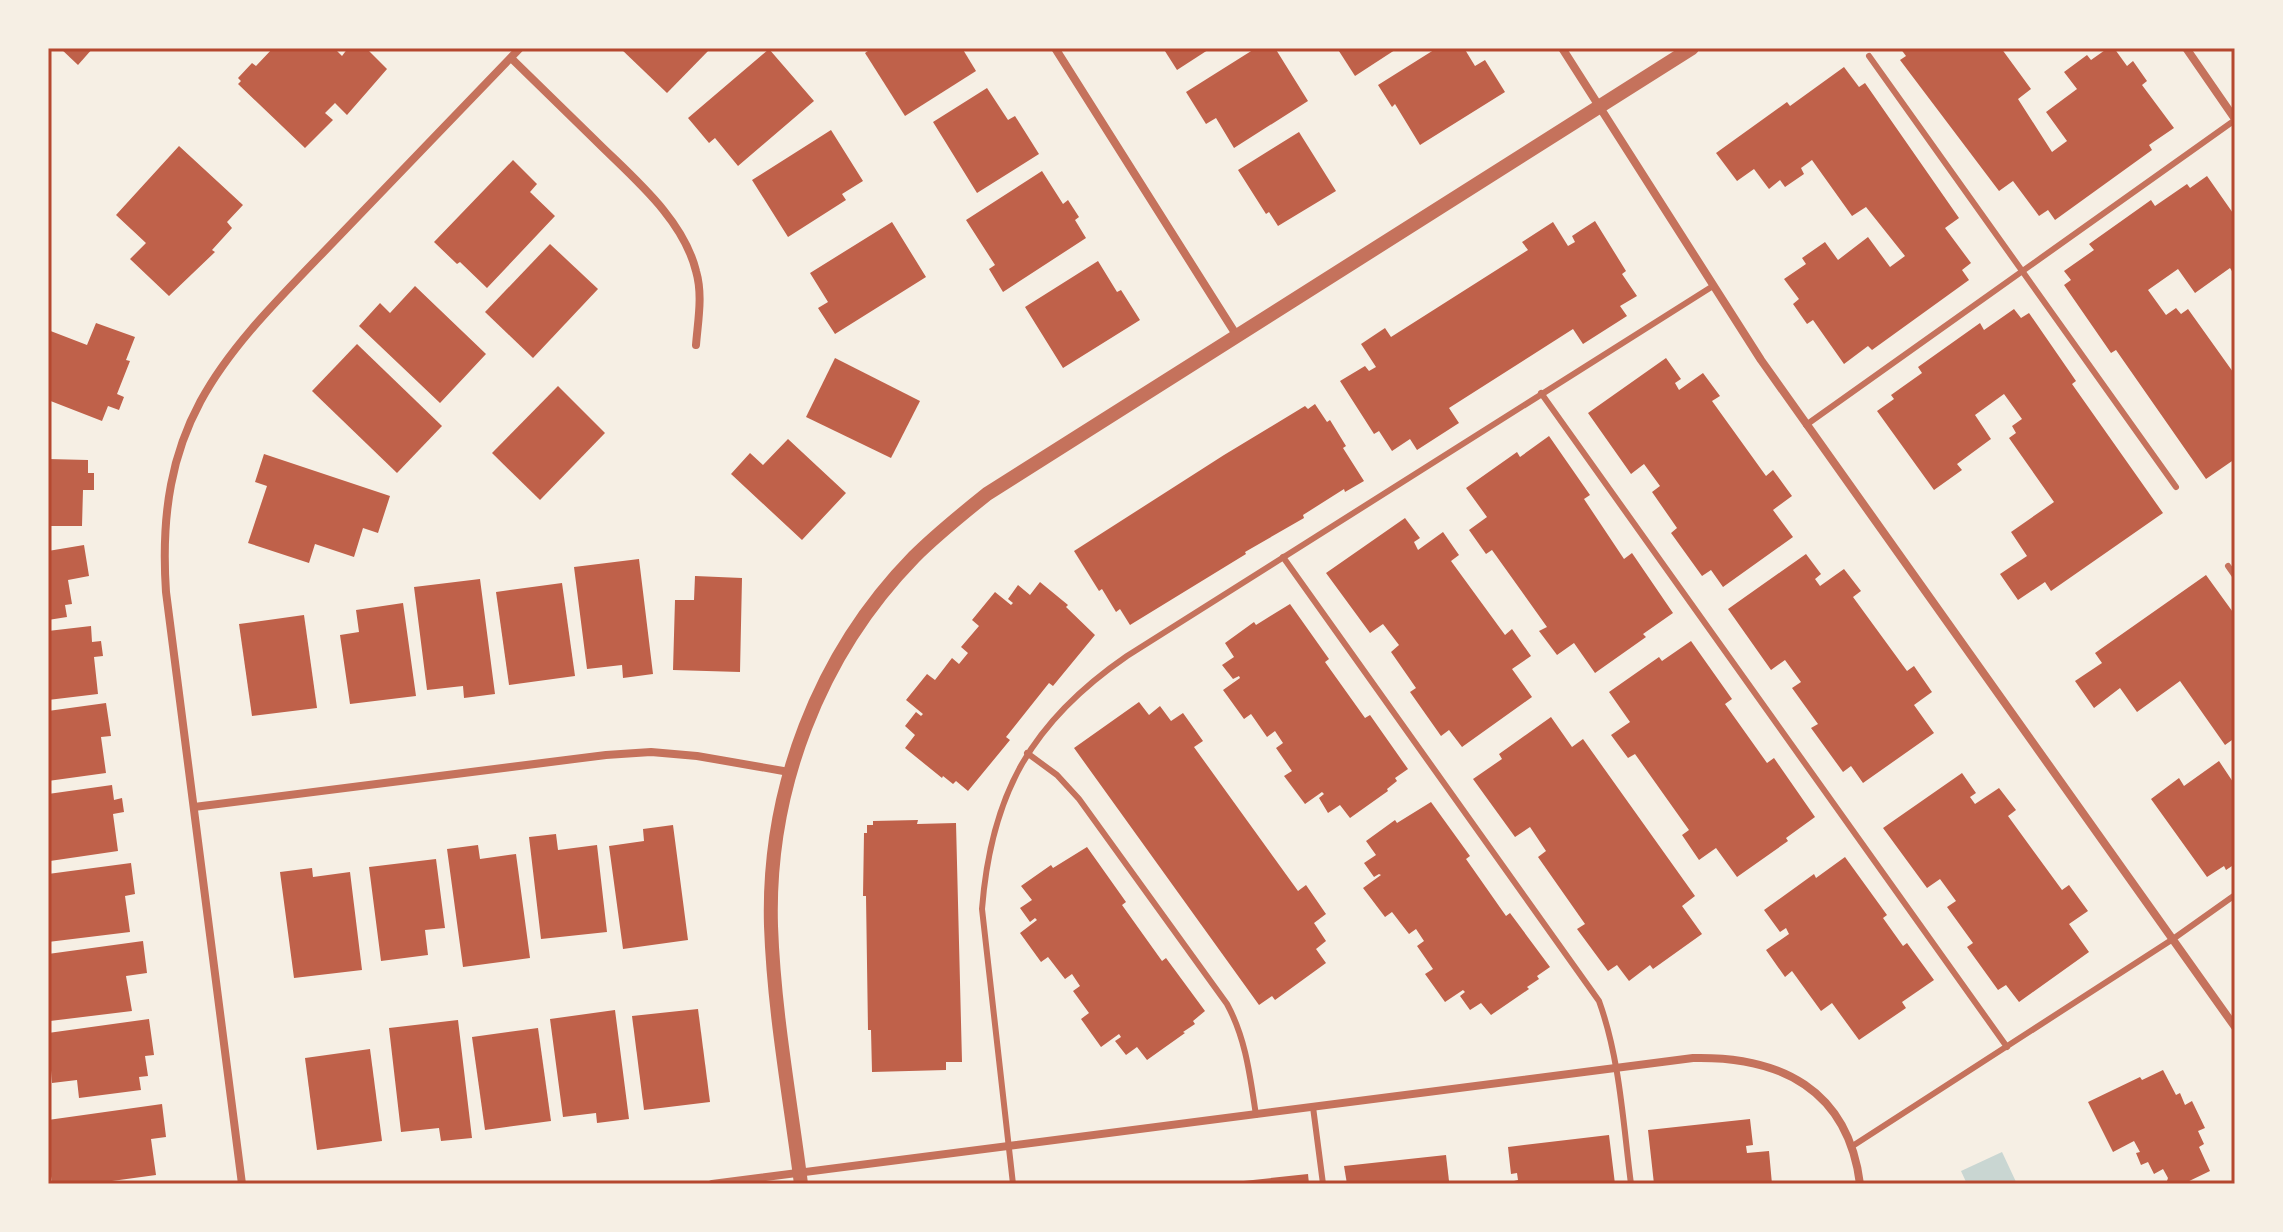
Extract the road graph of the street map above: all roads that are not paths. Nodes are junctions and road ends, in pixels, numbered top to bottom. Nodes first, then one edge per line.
1 (520, 48) edge
2 (1055, 48) edge
3 (1562, 48) edge
4 (1692, 48) edge
5 (2186, 48) edge
6 (1869, 56) dead end
7 (511, 58) junction
8 (1599, 107) junction
9 (2235, 119) edge
10 (2022, 271) junction
11 (1713, 286) junction
12 (1237, 336) junction
13 (696, 345) dead end
14 (1541, 393) junction
15 (1806, 425) junction
16 (2176, 487) dead end
17 (1283, 557) junction
18 (2228, 566) dead end
19 (2235, 576) edge
20 (1027, 753) junction
21 (789, 772) junction
22 (194, 807) junction
23 (2235, 895) edge
24 (2173, 939) junction
25 (2235, 1027) edge
26 (2007, 1047) junction
27 (1616, 1068) junction
28 (1313, 1107) junction
29 (1256, 1115) junction
30 (1008, 1146) junction
31 (1851, 1147) junction
32 (800, 1178) edge
33 (242, 1184) edge
34 (712, 1184) edge
35 (1013, 1184) edge
36 (1323, 1184) edge
37 (1631, 1184) edge
38 (1860, 1184) edge

1 - 7 street
2 - 12 street
3 - 8 street
4 - 8 street
5 - 9 street
6 - 10 lane
7 - 13 street
7 - 22 street
8 - 11 street
8 - 12 street
9 - 10 lane
10 - 15 lane
10 - 16 lane
11 - 14 lane
11 - 15 street
12 - 21 street
14 - 17 lane
14 - 26 lane
15 - 24 street
17 - 20 lane
17 - 27 lane
18 - 19 lane
20 - 29 lane
20 - 30 lane
21 - 22 street
21 - 32 street
22 - 33 street
23 - 24 lane
24 - 25 street
24 - 26 lane
26 - 31 lane
27 - 28 street
27 - 31 street
27 - 37 lane
28 - 29 street
28 - 36 lane
29 - 30 street
30 - 32 street
30 - 35 lane
31 - 38 street
32 - 34 street

